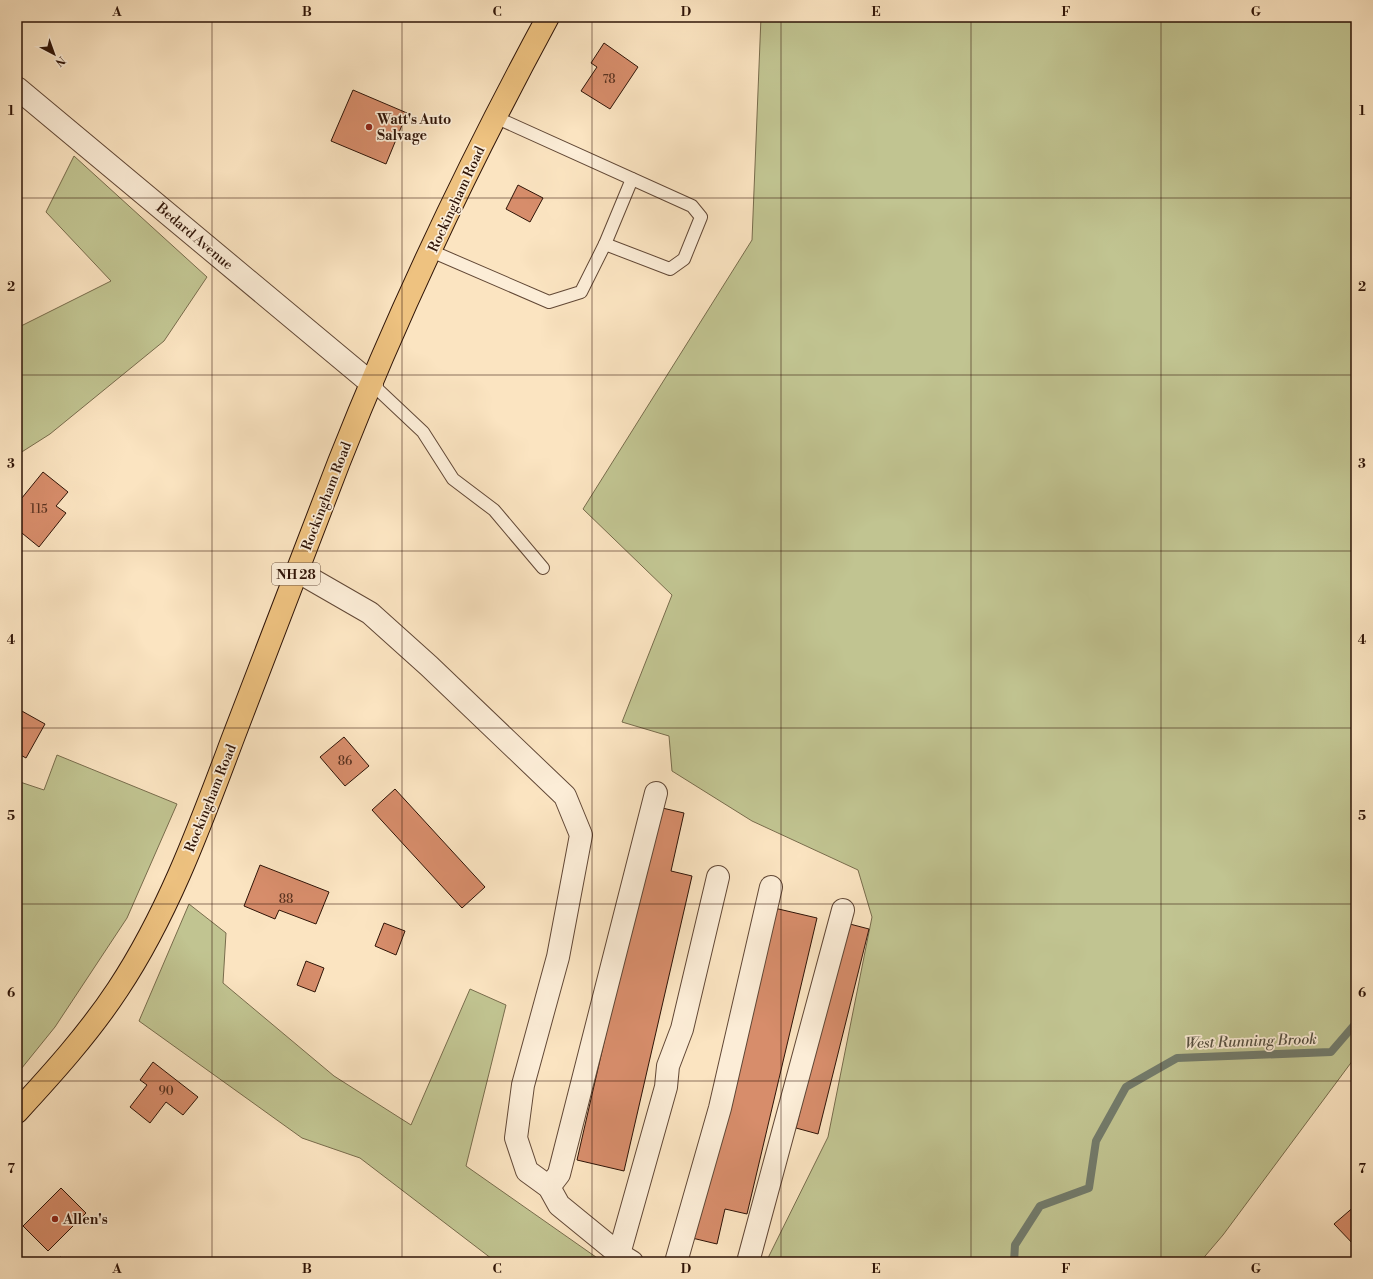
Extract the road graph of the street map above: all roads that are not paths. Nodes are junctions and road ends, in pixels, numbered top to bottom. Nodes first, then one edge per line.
1 (548, 17) edge
2 (17, 88) edge
3 (495, 117) junction
4 (632, 179) junction
5 (605, 244) junction
6 (431, 251) junction
7 (372, 384) junction
8 (543, 568) dead end
9 (297, 571) junction
10 (656, 793) dead end
11 (718, 877) dead end
12 (771, 887) dead end
13 (843, 910) dead end
14 (17, 1112) edge
15 (549, 1187) junction
16 (625, 1258) edge
17 (676, 1262) edge
18 (748, 1262) edge

1 - 3 main road, Rockingham Road / NH 28
2 - 7 street, Bedard Avenue
3 - 4 lane
3 - 6 main road, Rockingham Road / NH 28
4 - 5 lane
4 - 5 lane
5 - 6 lane
6 - 7 main road, Rockingham Road / NH 28
7 - 8 lane
7 - 9 main road, Rockingham Road / NH 28
9 - 14 main road, Rockingham Road / NH 28
9 - 15 street
10 - 15 street
11 - 16 street
12 - 17 street
13 - 18 street
15 - 16 street

